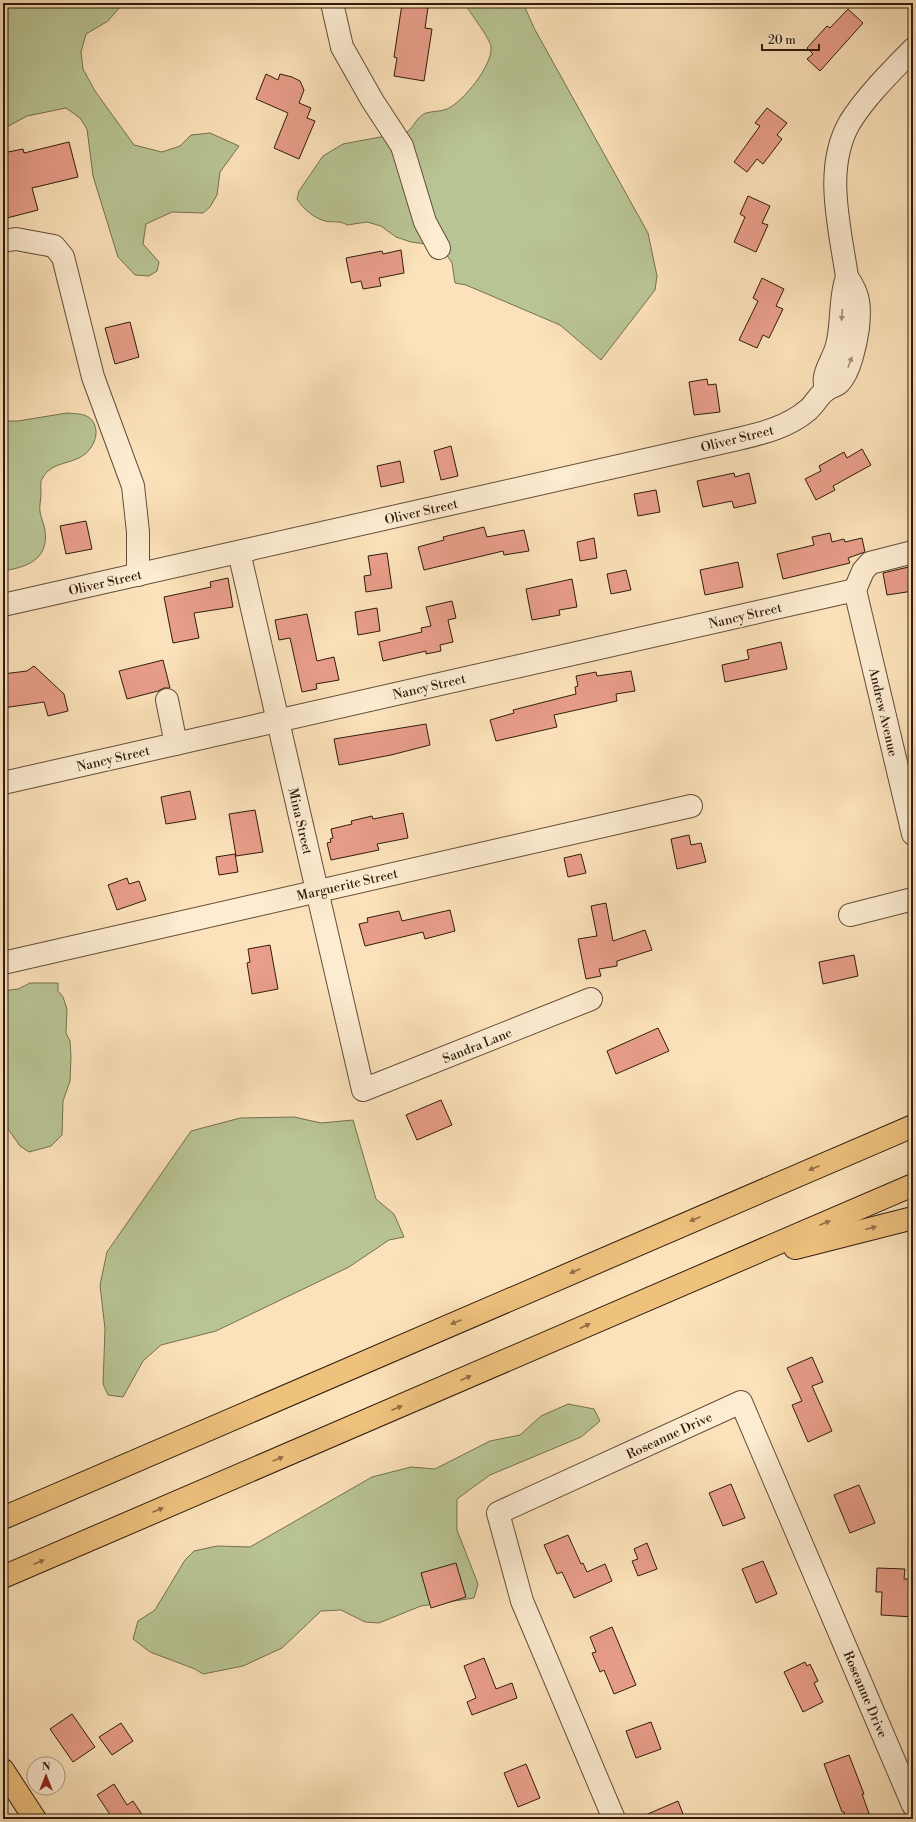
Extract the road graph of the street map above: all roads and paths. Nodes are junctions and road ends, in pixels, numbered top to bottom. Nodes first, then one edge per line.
1 (332, 3) edge
2 (913, 49) edge
3 (3, 241) edge
4 (439, 248) dead end
5 (239, 552) junction
6 (913, 552) edge
7 (138, 575) junction
8 (855, 590) junction
9 (3, 605) edge
10 (167, 700) dead end
11 (278, 721) junction
12 (176, 744) junction
13 (3, 783) edge
14 (691, 806) dead end
15 (913, 834) edge
16 (317, 891) junction
17 (913, 899) edge
18 (850, 915) dead end
19 (3, 962) edge
20 (591, 999) dead end
21 (363, 1090) joint
22 (913, 1117) edge
23 (913, 1126) edge
24 (850, 1152) junction
25 (913, 1185) edge
26 (913, 1218) edge
27 (711, 1271) junction
28 (3, 1518) edge
29 (3, 1577) edge
30 (3, 1770) edge
31 (913, 1805) edge
32 (35, 1819) edge
33 (614, 1819) edge

1 - 4 street
2 - 5 street, Oliver Street
3 - 7 street
5 - 7 street, Oliver Street
5 - 11 street, Mina Street
6 - 8 street
7 - 9 street, Oliver Street
8 - 11 street, Nancy Street
8 - 15 street, Andrew Avenue
10 - 12 street
11 - 12 street, Nancy Street
11 - 16 street, Mina Street
12 - 13 street, Nancy Street
14 - 16 street, Marguerite Street
16 - 19 street, Marguerite Street
16 - 21 street, Mina Street
17 - 18 street
20 - 21 street, Sandra Lane
22 - 24 main road
23 - 24 main road
24 -> 28 main road
27 -> 25 main road
27 -> 26 main road
29 -> 27 main road
30 - 32 main road
31 - 33 street, Roseanne Drive

